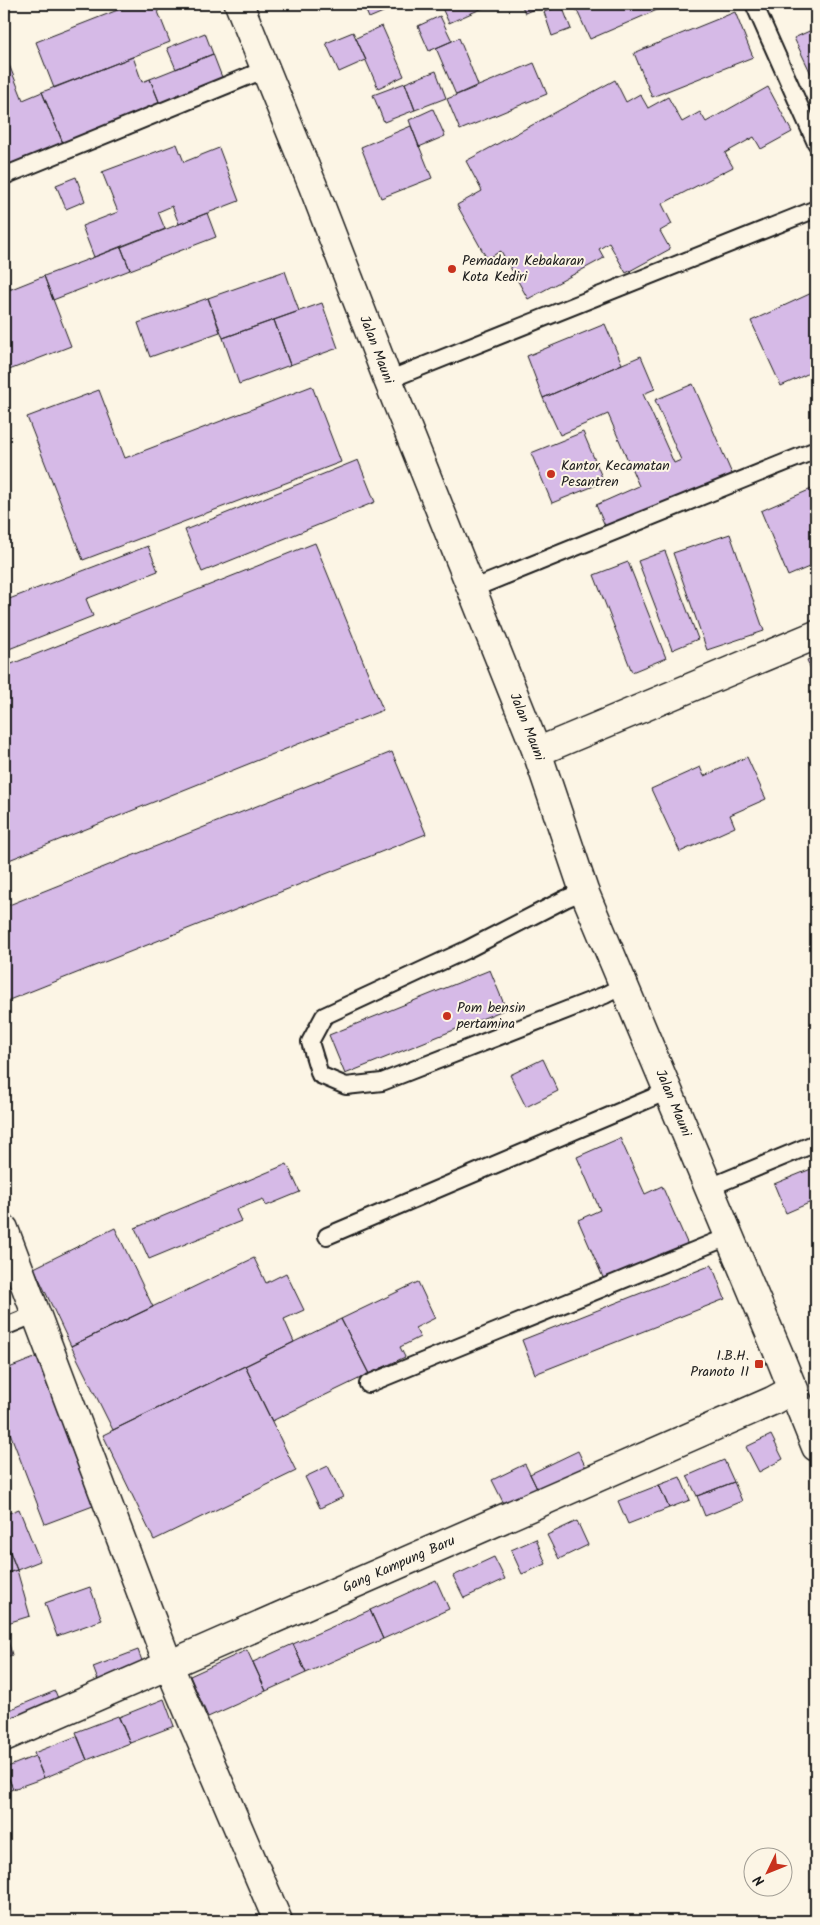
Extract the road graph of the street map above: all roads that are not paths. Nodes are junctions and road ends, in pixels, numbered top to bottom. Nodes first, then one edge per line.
1 (239, 4) edge
2 (754, 4) edge
3 (266, 69) junction
4 (816, 143) edge
5 (4, 176) edge
6 (816, 209) edge
7 (388, 380) junction
8 (816, 450) edge
9 (472, 588) junction
10 (816, 635) edge
11 (537, 752) junction
12 (584, 891) junction
13 (624, 985) junction
14 (668, 1091) junction
15 (816, 1143) edge
16 (710, 1187) junction
17 (4, 1229) edge
18 (327, 1236) dead end
19 (730, 1236) junction
20 (36, 1314) junction
21 (4, 1327) edge
22 (368, 1384) dead end
23 (794, 1389) junction
24 (813, 1430) edge
25 (169, 1666) junction
26 (4, 1737) edge
27 (278, 1921) edge

1 - 3 street, Jalan Mauni
2 - 4 lane
3 - 5 lane
3 - 7 street, Jalan Mauni
6 - 7 lane
7 - 9 street, Jalan Mauni
8 - 9 lane
9 - 11 street, Jalan Mauni
10 - 11 street
11 - 12 street, Jalan Mauni
12 - 13 street, Jalan Mauni
12 - 13 lane
13 - 14 street, Jalan Mauni
14 - 16 street, Jalan Mauni
14 - 18 lane
15 - 16 lane
16 - 19 street, Jalan Mauni
17 - 20 street
19 - 22 lane
19 - 23 street, Jalan Mauni
20 - 21 lane
20 - 25 street
23 - 24 street, Jalan Mauni
23 - 25 street, Gang Kampung Baru
25 - 26 street, Gang Kampung Baru
25 - 27 street

